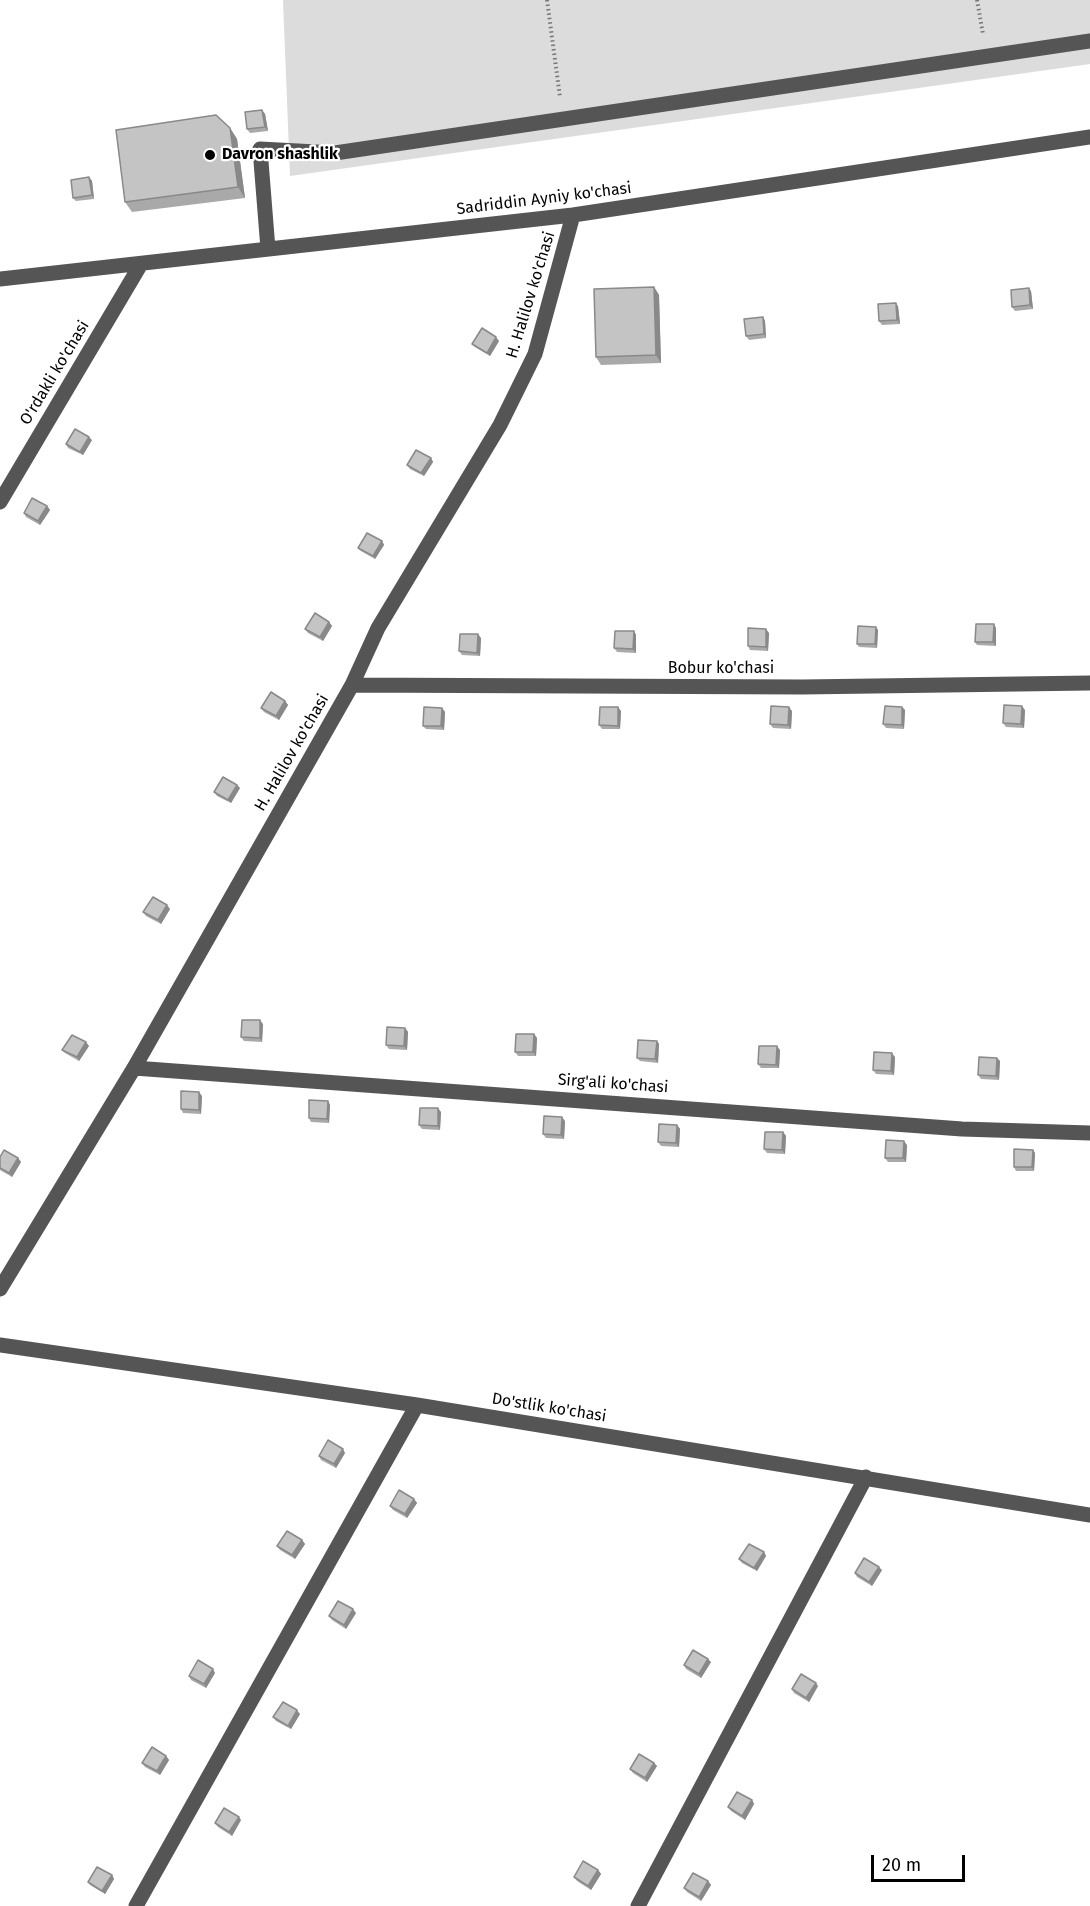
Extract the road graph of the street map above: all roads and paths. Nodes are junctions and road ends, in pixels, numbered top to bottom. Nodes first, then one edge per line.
1 (547, 0) edge
2 (977, 0) edge
3 (1090, 41) edge
4 (987, 56) junction
5 (563, 118) junction
6 (1090, 137) edge
7 (573, 215) junction
8 (268, 249) junction
9 (141, 264) junction
10 (0, 279) edge
11 (0, 501) edge
12 (1090, 683) edge
13 (352, 685) junction
14 (134, 1068) junction
15 (1090, 1133) edge
16 (0, 1289) edge
17 (0, 1345) edge
18 (417, 1405) junction
19 (866, 1477) junction
20 (1090, 1515) edge
21 (136, 1906) edge
22 (638, 1906) edge

1 - 5 path
2 - 4 path
3 - 4 street
4 - 5 street
5 - 8 street
6 - 7 street, Sadriddin Ayniy ko'chasi
7 - 8 street, Sadriddin Ayniy ko'chasi
7 - 13 street, H. Halilov ko'chasi
8 - 9 street, Sadriddin Ayniy ko'chasi
9 - 10 street, Sadriddin Ayniy ko'chasi
9 - 11 street, O'rdakli ko'chasi
12 - 13 street, Bobur ko'chasi
13 - 14 street, H. Halilov ko'chasi
14 - 15 street, Sirg'ali ko'chasi
14 - 16 street, H. Halilov ko'chasi
17 - 18 street, Do'stlik ko'chasi
18 - 19 street, Do'stlik ko'chasi
18 - 21 street
19 - 20 street, Do'stlik ko'chasi
19 - 22 street

